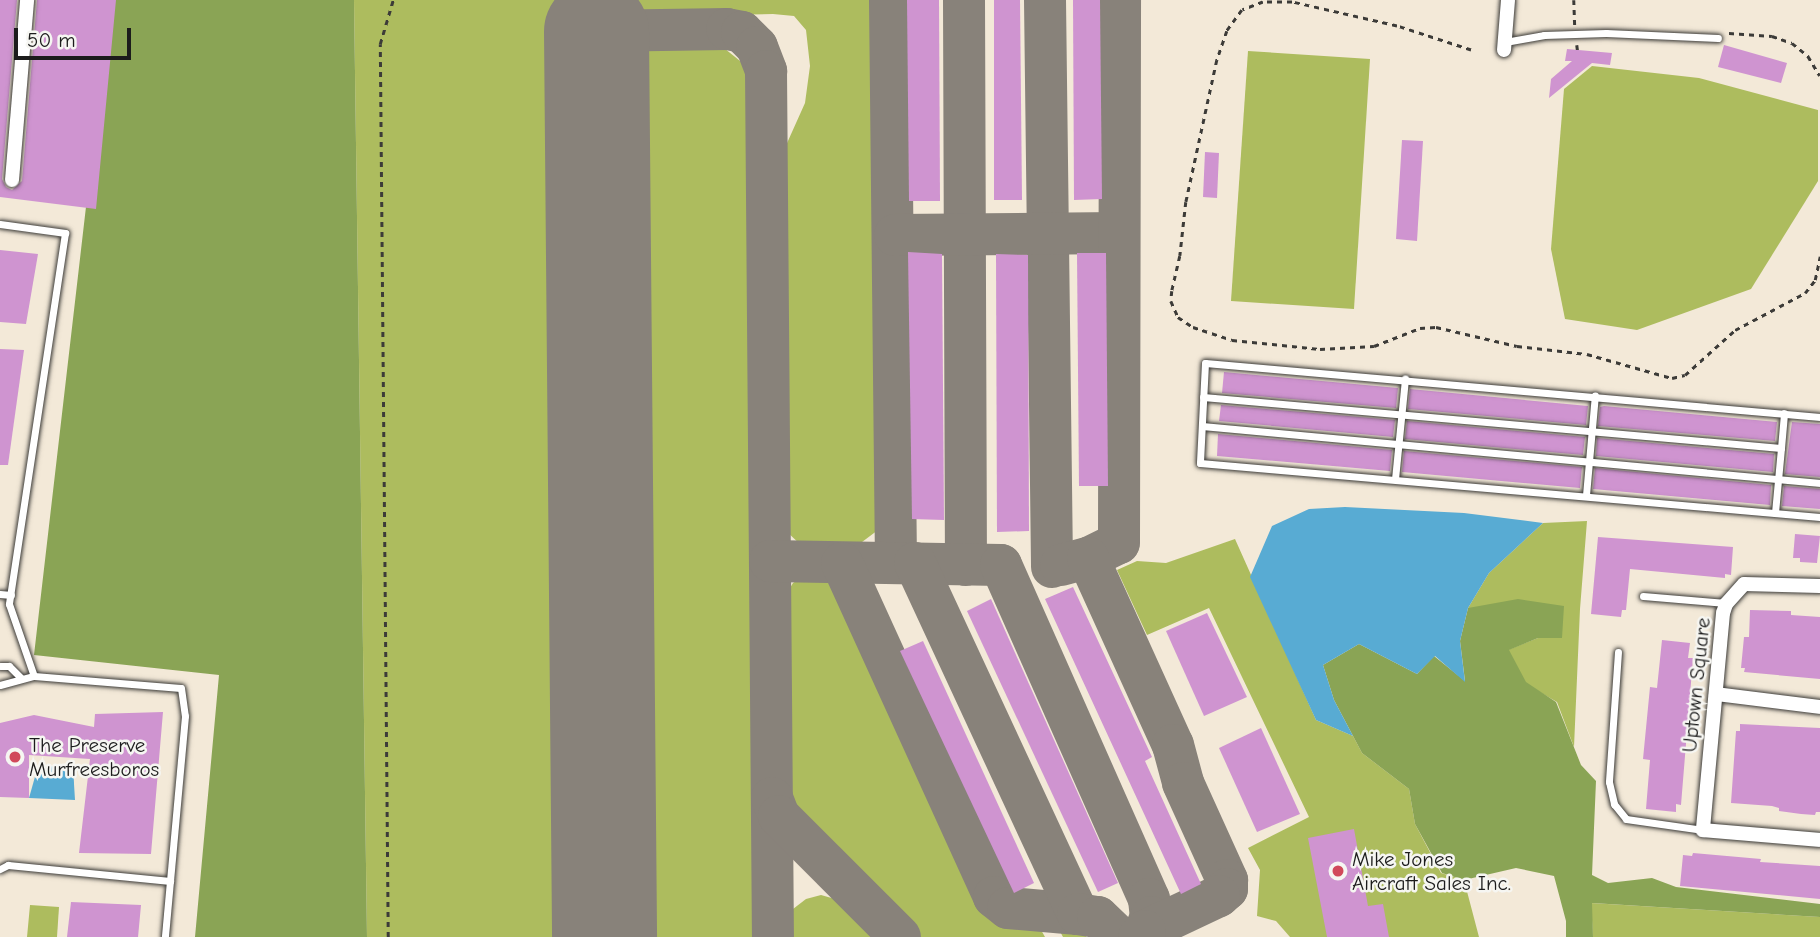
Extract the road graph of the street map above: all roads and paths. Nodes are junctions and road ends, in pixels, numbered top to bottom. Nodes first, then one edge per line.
1 (27, 0) edge
2 (393, 0) edge
3 (1508, 0) edge
4 (1718, 38) joint
5 (1504, 46) joint
6 (1471, 50) dead end
7 (1820, 76) edge
8 (12, 180) dead end
9 (0, 224) edge
10 (1820, 257) edge
11 (1405, 379) junction
12 (1595, 395) junction
13 (1203, 397) junction
14 (1784, 413) junction
15 (1402, 414) junction
16 (1820, 417) edge
17 (1202, 426) junction
18 (1591, 430) junction
19 (1399, 445) junction
20 (1781, 448) junction
21 (1588, 463) junction
22 (1395, 479) junction
23 (1777, 480) junction
24 (1820, 483) edge
25 (1586, 495) junction
26 (1775, 513) junction
27 (1820, 517) edge
28 (1820, 586) edge
29 (0, 594) edge
30 (11, 596) junction
31 (1643, 596) dead end
32 (1726, 604) junction
33 (1618, 652) dead end
34 (0, 666) edge
35 (34, 676) junction
36 (21, 678) junction
37 (0, 685) edge
38 (1716, 694) junction
39 (1820, 707) edge
40 (1703, 830) junction
41 (1820, 840) edge
42 (0, 869) edge
43 (170, 881) junction
44 (165, 937) edge
45 (388, 937) edge

1 - 8 street
2 - 45 path
3 - 5 street
4 - 5 lane
4 - 7 path
6 - 10 path
9 - 30 lane
11 - 12 lane
11 - 13 lane
11 - 15 lane
12 - 14 lane
12 - 18 lane
13 - 15 lane
13 - 17 lane
14 - 16 lane
14 - 20 lane
15 - 18 lane
15 - 19 lane
17 - 19 lane
17 - 22 lane
18 - 20 lane
18 - 21 lane
19 - 21 lane
19 - 22 lane
20 - 23 lane
21 - 23 lane
21 - 25 lane
22 - 25 lane
23 - 24 lane
23 - 26 lane
25 - 26 lane
26 - 27 lane
28 - 32 street, Uptown Square
29 - 30 lane
30 - 35 lane
31 - 32 lane
32 - 38 street, Uptown Square
33 - 40 lane
34 - 36 lane
35 - 36 lane
35 - 43 lane
36 - 37 lane
38 - 39 street
38 - 40 street, Uptown Square
40 - 41 street
42 - 43 lane
43 - 44 lane

